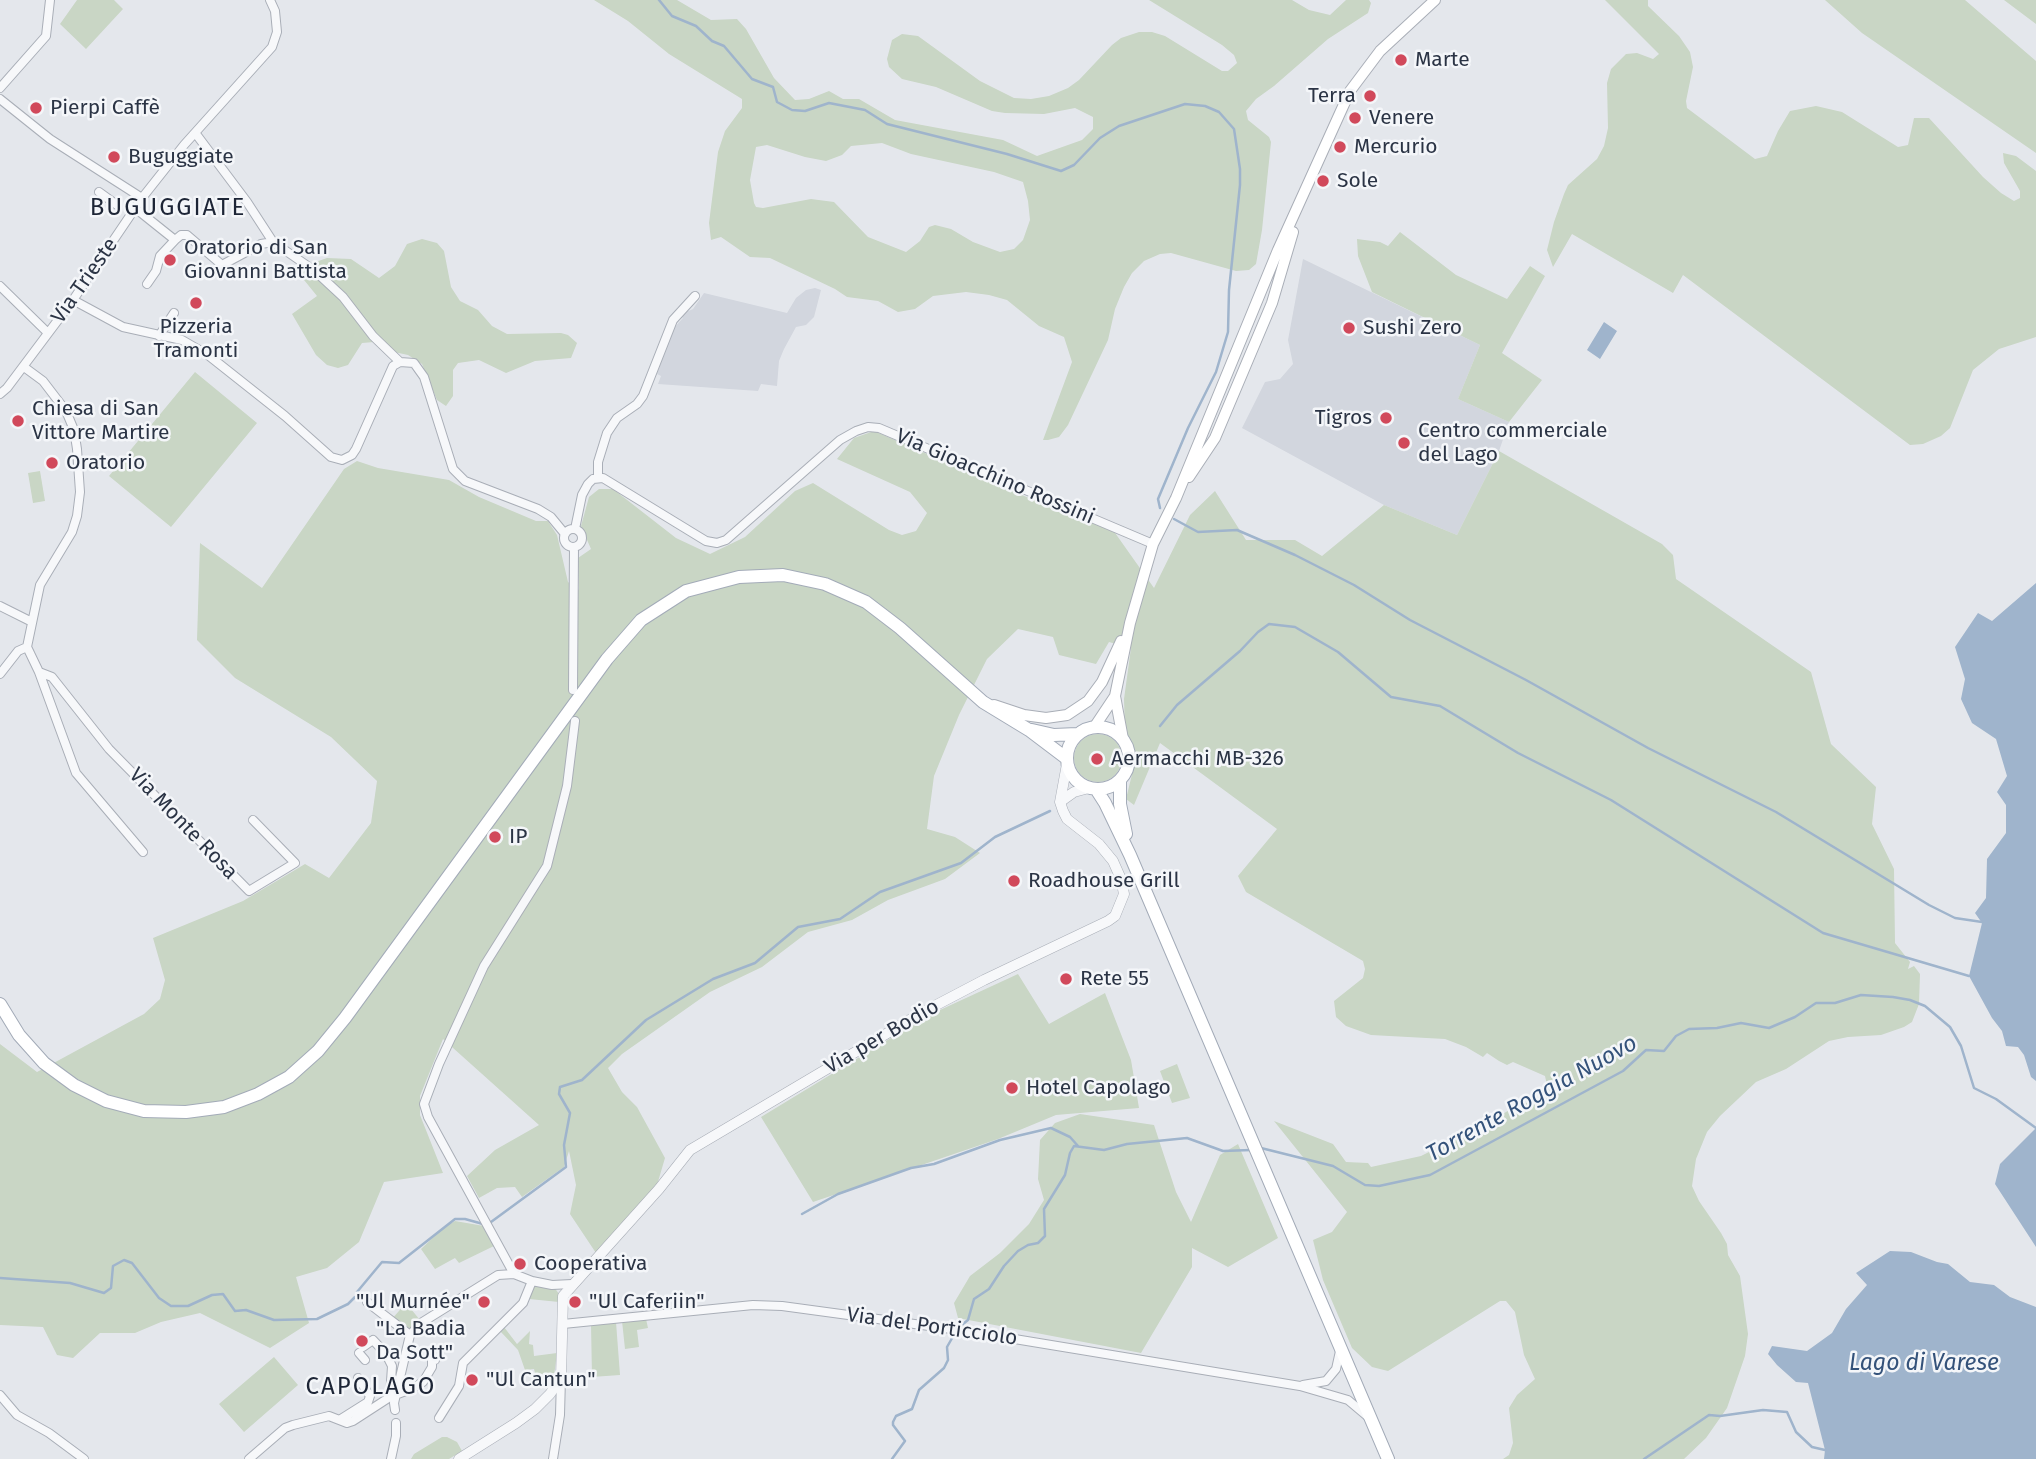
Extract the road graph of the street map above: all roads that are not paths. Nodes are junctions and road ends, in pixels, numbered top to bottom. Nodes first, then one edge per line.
1 (50, 0) edge
2 (270, 0) edge
3 (1435, 0) edge
4 (0, 88) edge
5 (0, 99) edge
6 (195, 134) junction
7 (1310, 179) junction
8 (119, 183) junction
9 (99, 192) dead end
10 (142, 198) junction
11 (108, 199) junction
12 (117, 205) dead end
13 (135, 208) junction
14 (175, 240) junction
15 (273, 242) junction
16 (147, 284) dead end
17 (0, 286) edge
18 (695, 296) dead end
19 (1260, 296) junction
20 (73, 300) junction
21 (174, 313) dead end
22 (48, 333) junction
23 (159, 336) junction
24 (1250, 353) junction
25 (400, 362) junction
26 (24, 367) junction
27 (0, 394) edge
28 (1213, 408) junction
29 (598, 478) junction
30 (1176, 498) junction
31 (575, 529) junction
32 (565, 534) junction
33 (1153, 544) junction
34 (574, 547) junction
35 (0, 606) edge
36 (32, 621) junction
37 (1130, 623) junction
38 (27, 647) junction
39 (39, 672) junction
40 (0, 674) edge
41 (573, 690) dead end
42 (1115, 696) junction
43 (983, 702) junction
44 (575, 720) dead end
45 (1095, 726) junction
46 (1029, 730) junction
47 (1077, 734) junction
48 (1123, 739) junction
49 (1066, 761) junction
50 (1120, 780) junction
51 (1093, 789) junction
52 (1060, 802) junction
53 (253, 820) dead end
54 (143, 852) dead end
55 (1130, 855) junction
56 (0, 1004) edge
57 (514, 1274) junction
58 (532, 1281) junction
59 (572, 1284) junction
60 (367, 1302) dead end
61 (563, 1324) junction
62 (410, 1335) junction
63 (1340, 1351) junction
64 (362, 1353) dead end
65 (435, 1360) dead end
66 (358, 1378) dead end
67 (561, 1378) junction
68 (1300, 1386) junction
69 (0, 1395) edge
70 (393, 1397) junction
71 (395, 1410) dead end
72 (337, 1418) junction
73 (439, 1418) dead end
74 (1371, 1419) junction
75 (396, 1423) dead end
76 (84, 1459) edge
77 (249, 1459) edge
78 (391, 1459) edge
79 (459, 1459) edge
80 (553, 1459) edge
81 (1388, 1459) edge

1 - 4 street
2 - 6 street, Via Trieste
3 - 7 main road
5 - 8 street
6 - 10 street, Via Trieste
6 - 15 street
7 - 19 main road
7 - 24 main road
8 - 10 street
8 - 11 street
9 - 11 street
10 - 13 street, Via Trieste
11 - 12 street
13 - 14 street
13 - 20 street, Via Trieste
14 - 15 street
14 - 16 street
15 - 25 street
17 - 22 street, Via Trieste
18 - 29 street
19 - 24 main road
19 - 28 main road
20 - 22 street, Via Trieste
20 - 23 street
21 - 23 street
22 - 26 street, Via Trieste
23 - 25 street
24 - 28 main road
24 - 30 main road
25 - 32 street
26 - 27 street, Via Trieste
26 - 36 street
28 - 30 main road
29 - 31 street
29 - 33 street, Via Gioacchino Rossini
30 - 33 main road
31 - 32 street
31 - 34 street
32 - 34 street
33 - 37 main road
34 - 41 street
35 - 36 street
36 - 38 street
37 - 42 main road
37 - 43 main road
38 - 39 street, Via Monte Rosa
38 - 40 street
39 - 53 street, Via Monte Rosa
39 - 54 street, Via Monte Rosa
42 - 45 main road
42 - 48 main road
43 - 46 main road
43 - 56 main road
44 - 57 street
45 - 47 main road
45 - 48 main road
46 - 47 main road
46 - 49 main road
47 - 49 main road
48 - 50 main road
49 - 51 main road
49 - 52 street
50 - 51 main road
50 - 55 main road
51 - 52 street
51 - 55 main road
52 - 59 street, Via per Bodio
55 - 63 main road
57 - 58 street
57 - 62 street
58 - 59 street
58 - 73 street
59 - 61 street
60 - 62 street
61 - 67 street
61 - 68 street, Via del Porticciolo
62 - 70 street
63 - 68 street
63 - 74 main road
64 - 70 street
65 - 70 street
66 - 72 street
67 - 79 street
67 - 80 street
68 - 74 street, Via del Porticciolo
69 - 76 street
70 - 71 street
70 - 72 street
72 - 77 street
74 - 81 main road
75 - 78 street

